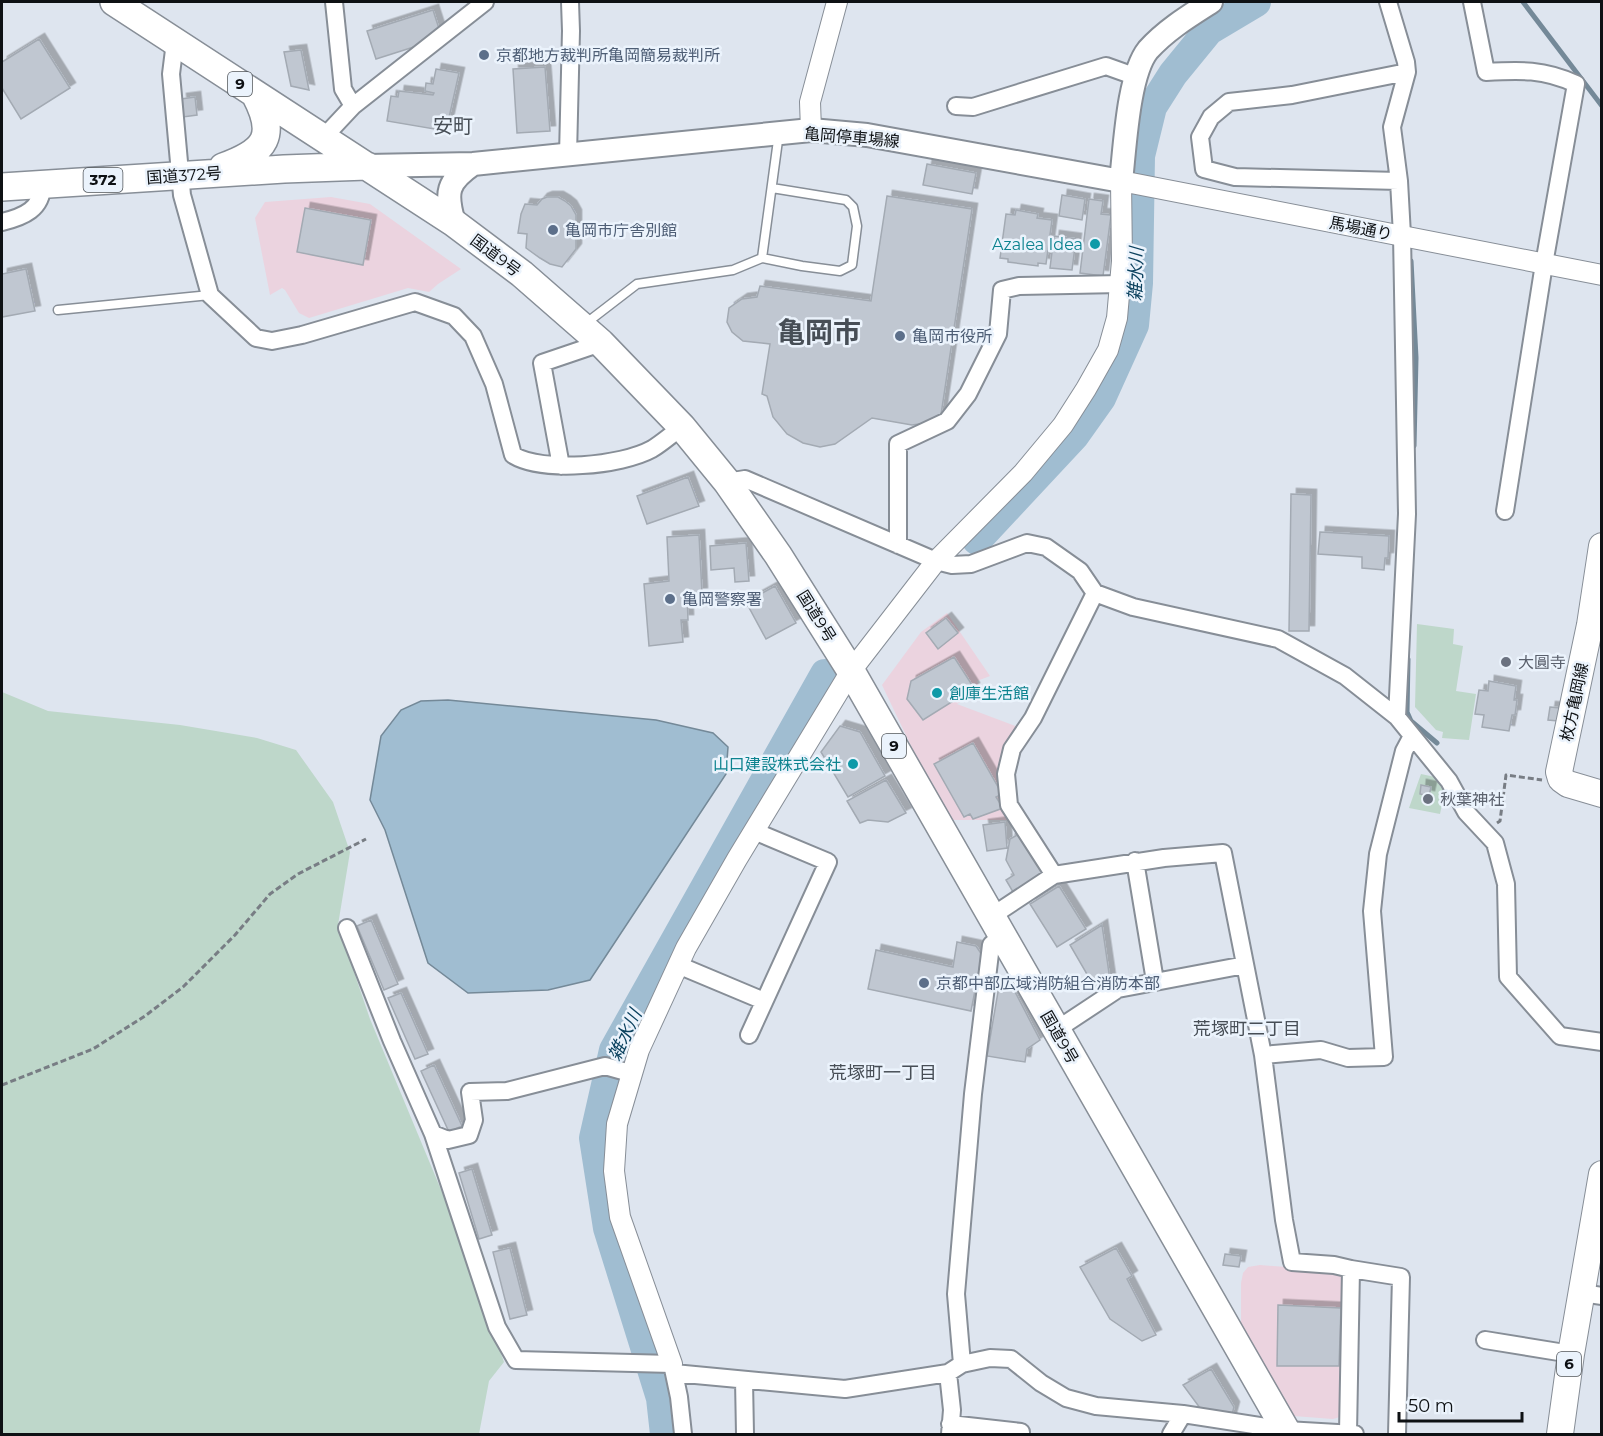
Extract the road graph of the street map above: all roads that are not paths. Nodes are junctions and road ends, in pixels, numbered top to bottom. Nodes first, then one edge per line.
1 (114, 2) edge
2 (334, 2) edge
3 (485, 2) edge
4 (570, 2) edge
5 (837, 2) edge
6 (1211, 2) edge
7 (1388, 2) edge
8 (1472, 2) edge
9 (175, 42) junction
10 (1407, 72) junction
11 (1134, 76) junction
12 (255, 94) junction
13 (353, 106) junction
14 (956, 106) dead end
15 (811, 130) junction
16 (779, 133) junction
17 (323, 138) junction
18 (568, 154) junction
19 (473, 164) junction
20 (367, 166) junction
21 (193, 174) junction
22 (1399, 181) junction
23 (1127, 182) junction
24 (42, 184) junction
25 (2, 187) edge
26 (772, 188) junction
27 (2, 222) edge
28 (454, 223) junction
29 (1402, 236) junction
30 (762, 258) junction
31 (1544, 264) junction
32 (1602, 275) edge
33 (1121, 284) junction
34 (210, 295) junction
35 (58, 310) dead end
36 (592, 335) junction
37 (682, 428) junction
38 (561, 466) junction
39 (727, 482) junction
40 (1505, 511) dead end
41 (898, 544) junction
42 (1602, 546) edge
43 (936, 561) junction
44 (1095, 593) junction
45 (1596, 626) edge
46 (851, 671) junction
47 (1397, 717) junction
48 (1412, 736) junction
49 (1602, 794) edge
50 (754, 831) junction
51 (1135, 861) junction
52 (1054, 874) junction
53 (997, 926) junction
54 (347, 928) dead end
55 (678, 965) junction
56 (1245, 965) junction
57 (1155, 981) junction
58 (764, 1001) junction
59 (1056, 1030) junction
60 (749, 1035) dead end
61 (1602, 1042) edge
62 (1263, 1055) junction
63 (630, 1073) junction
64 (433, 1134) junction
65 (1602, 1174) edge
66 (1351, 1269) junction
67 (1592, 1295) edge
68 (1485, 1340) dead end
69 (1571, 1354) junction
70 (673, 1369) junction
71 (955, 1369) junction
72 (744, 1380) junction
73 (1184, 1414) junction
74 (950, 1429) edge
75 (1022, 1432) dead end
76 (1287, 1432) edge
77 (683, 1434) edge
78 (745, 1434) edge
79 (1171, 1434) edge
80 (1352, 1434) edge
81 (1397, 1434) edge
82 (1560, 1434) edge

1 - 9 highway, 国道9号 / 9
2 - 13 street
3 - 13 street
4 - 18 street
5 - 15 street
6 - 11 main road
7 - 10 street
8 - 31 street
9 - 12 highway, 国道9号 / 9
9 - 21 street
10 - 22 street
10 - 22 street
11 - 14 street
11 - 23 main road
12 - 17 highway, 国道9号 / 9
12 - 21 highway
13 - 17 street
15 - 16 main road, 亀岡停車場線
15 - 23 main road, 亀岡停車場線
16 - 18 main road, 亀岡停車場線
16 - 26 lane
17 - 20 highway, 国道9号 / 9
18 - 19 main road, 亀岡停車場線
19 - 20 main road, 亀岡停車場線
19 - 28 main road
20 - 21 highway, 国道372号 / 372
20 - 28 highway, 国道9号 / 9
21 - 24 highway, 国道372号 / 372
21 - 34 street
22 - 29 street
23 - 29 street, 馬場通り
23 - 33 street
24 - 25 highway, 国道372号 / 372
24 - 27 street
26 - 30 lane
26 - 30 lane
28 - 36 highway, 国道9号 / 9
29 - 31 street, 馬場通り
29 - 47 street
30 - 36 lane
31 - 32 street, 馬場通り
31 - 40 street
33 - 41 street
33 - 43 street
34 - 35 lane
34 - 38 street
36 - 37 highway, 国道9号 / 9
36 - 38 street
37 - 38 street
37 - 39 highway, 国道9号 / 9
39 - 41 street
39 - 46 highway, 国道9号 / 9
41 - 43 street
42 - 45 main road, 枚方亀岡線
43 - 44 street
43 - 46 street
44 - 47 street
44 - 52 street
45 - 49 main road, 枚方亀岡線
46 - 50 street
46 - 53 highway, 国道9号 / 9
47 - 48 street
48 - 61 street
48 - 62 street
50 - 55 street
50 - 58 street
51 - 52 street
51 - 56 street
51 - 57 street
52 - 53 street
53 - 59 highway, 国道9号 / 9
53 - 71 street
54 - 64 street
55 - 58 street
55 - 63 street
56 - 57 street
56 - 62 street
57 - 59 street
58 - 60 street
59 - 76 highway, 国道9号 / 9
62 - 66 street
63 - 64 street
63 - 70 street
64 - 70 street
65 - 67 main road, 6
66 - 80 street
66 - 81 street
67 - 69 main road, 6
68 - 69 street
69 - 82 main road, 6
70 - 72 street
70 - 77 street
71 - 72 street
71 - 73 street
71 - 74 street
72 - 78 street
73 - 76 street
73 - 79 street
74 - 75 street
76 - 80 street

